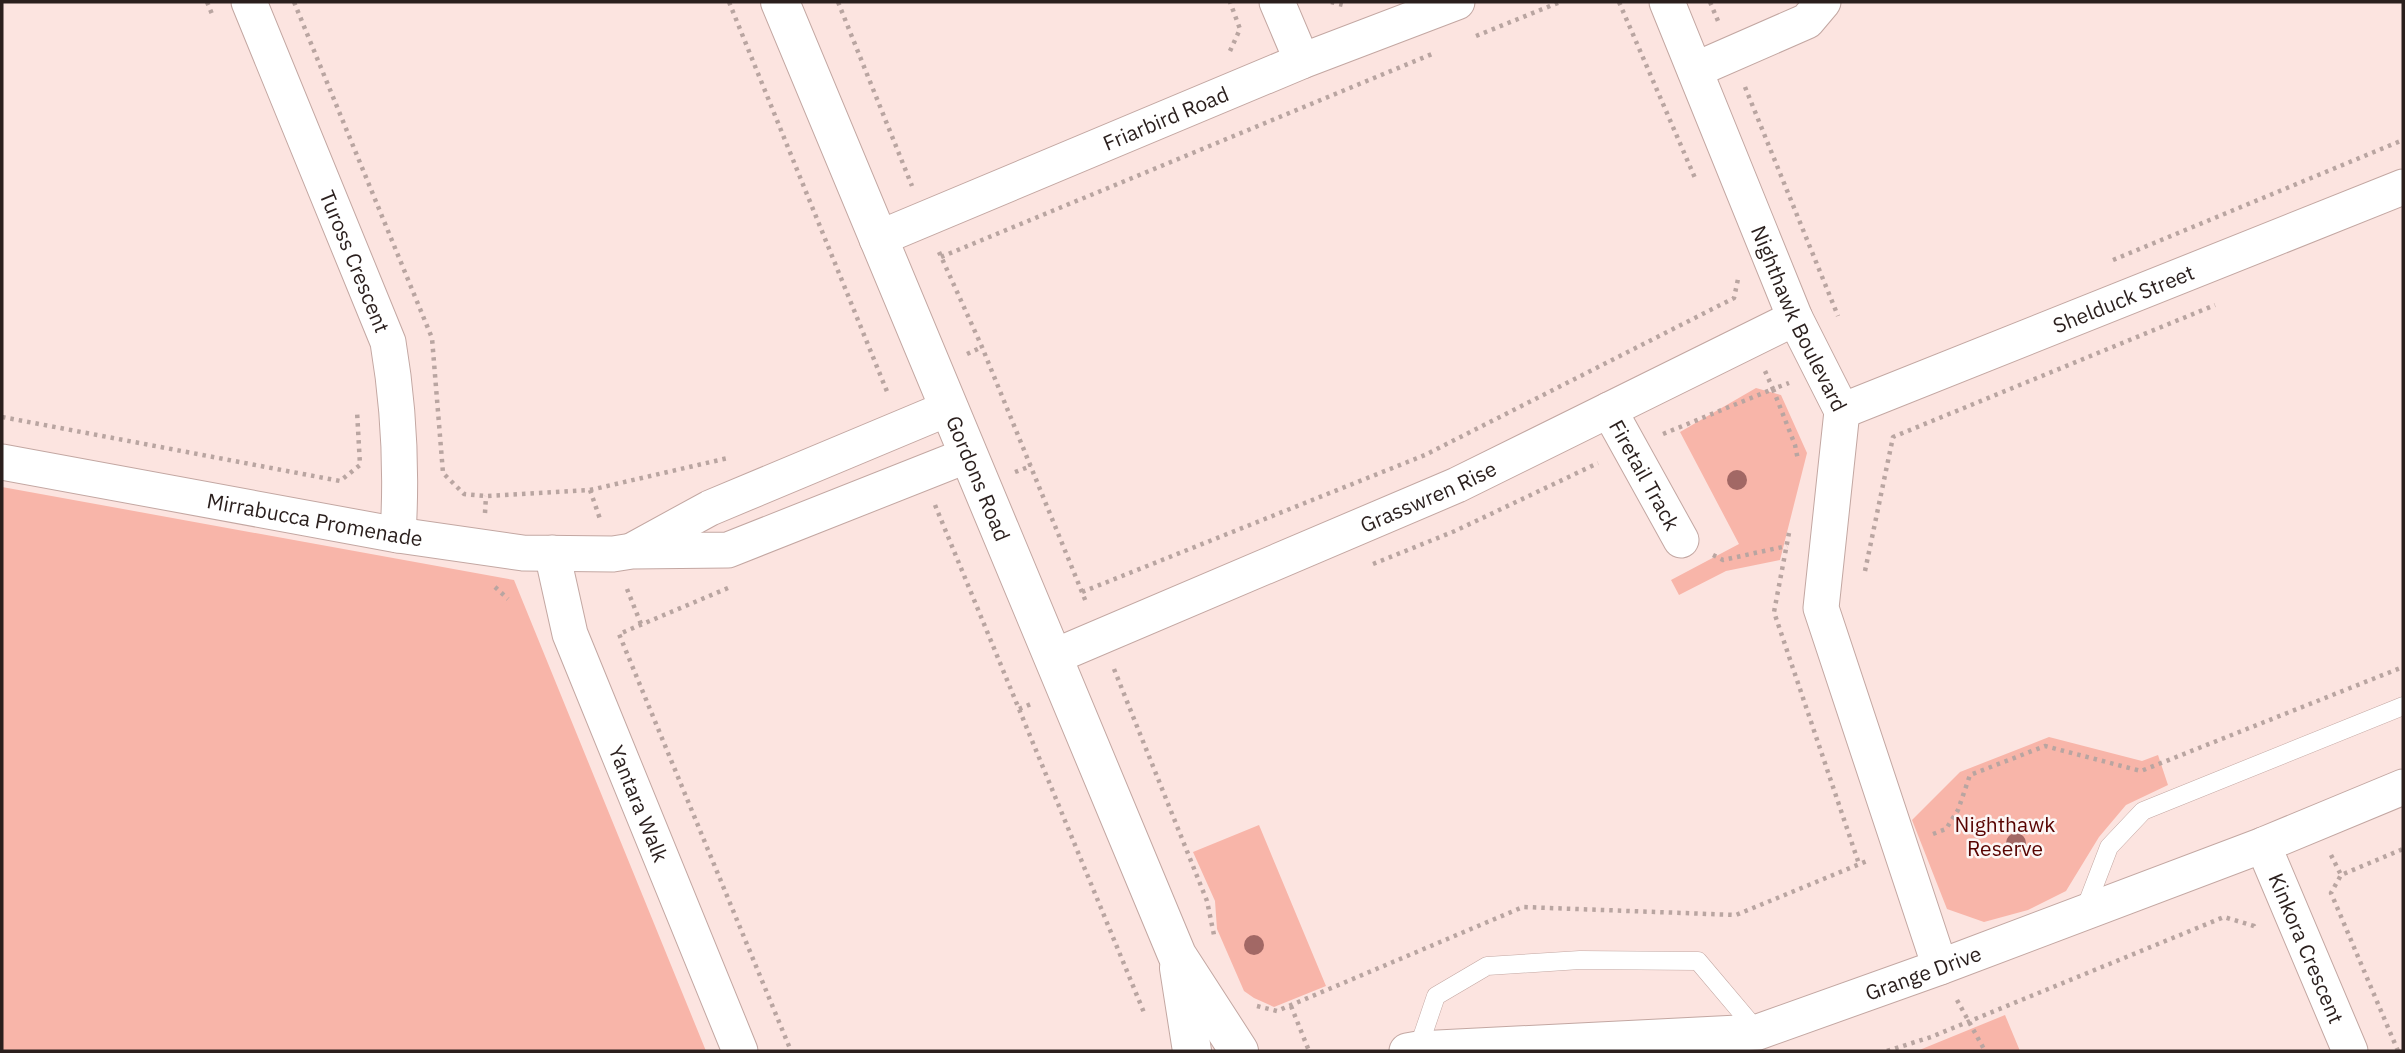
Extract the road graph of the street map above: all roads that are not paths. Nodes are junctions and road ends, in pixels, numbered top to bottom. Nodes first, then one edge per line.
1 (248, 2) edge
2 (780, 2) edge
3 (1277, 2) edge
4 (1457, 2) edge
5 (1667, 2) edge
6 (1823, 2) edge
7 (1302, 61) junction
8 (1695, 70) junction
9 (2403, 187) edge
10 (877, 239) junction
11 (1795, 318) junction
12 (949, 408) junction
13 (1609, 410) junction
14 (1842, 411) junction
15 (2, 462) edge
16 (975, 470) junction
17 (398, 536) junction
18 (1681, 540) road end
19 (632, 551) junction
20 (552, 553) junction
21 (1060, 673) junction
22 (2403, 706) edge
23 (2403, 787) edge
24 (2263, 845) junction
25 (2084, 912) junction
26 (1177, 955) junction
27 (1940, 967) junction
28 (1760, 1042) edge
29 (1413, 1050) edge
30 (740, 1051) edge
31 (1192, 1051) edge
32 (1239, 1051) edge
33 (2350, 1051) edge

1 - 17 street, Tuross Crescent
2 - 10 street, Gordons Road
3 - 7 street
4 - 7 street, Friarbird Road
5 - 8 street, Nighthawk Boulevard
6 - 8 street
7 - 10 street, Friarbird Road
8 - 11 street, Nighthawk Boulevard
9 - 14 street, Shelduck Street
10 - 12 street, Gordons Road
11 - 13 street, Grasswren Rise
11 - 14 street, Nighthawk Boulevard
12 - 16 street, Gordons Road
12 - 19 street, Mirrabucca Promenade
13 - 18 street, Firetail Track
13 - 21 street, Grasswren Rise
14 - 27 street, Nighthawk Boulevard
15 - 17 street, Mirrabucca Promenade
16 - 19 street, Mirrabucca Promenade
16 - 21 street, Gordons Road
17 - 20 street, Mirrabucca Promenade
19 - 20 street, Mirrabucca Promenade
20 - 30 street, Yantara Walk
21 - 26 street, Gordons Road
22 - 25 lane
23 - 24 street, Grange Drive
24 - 25 street, Grange Drive
24 - 33 street, Kinkora Crescent
25 - 27 street, Grange Drive
26 - 31 street, Gordons Road
26 - 32 street, Gordons Road
27 - 28 street, Grange Drive
28 - 29 street, Grange Drive
28 - 29 lane

